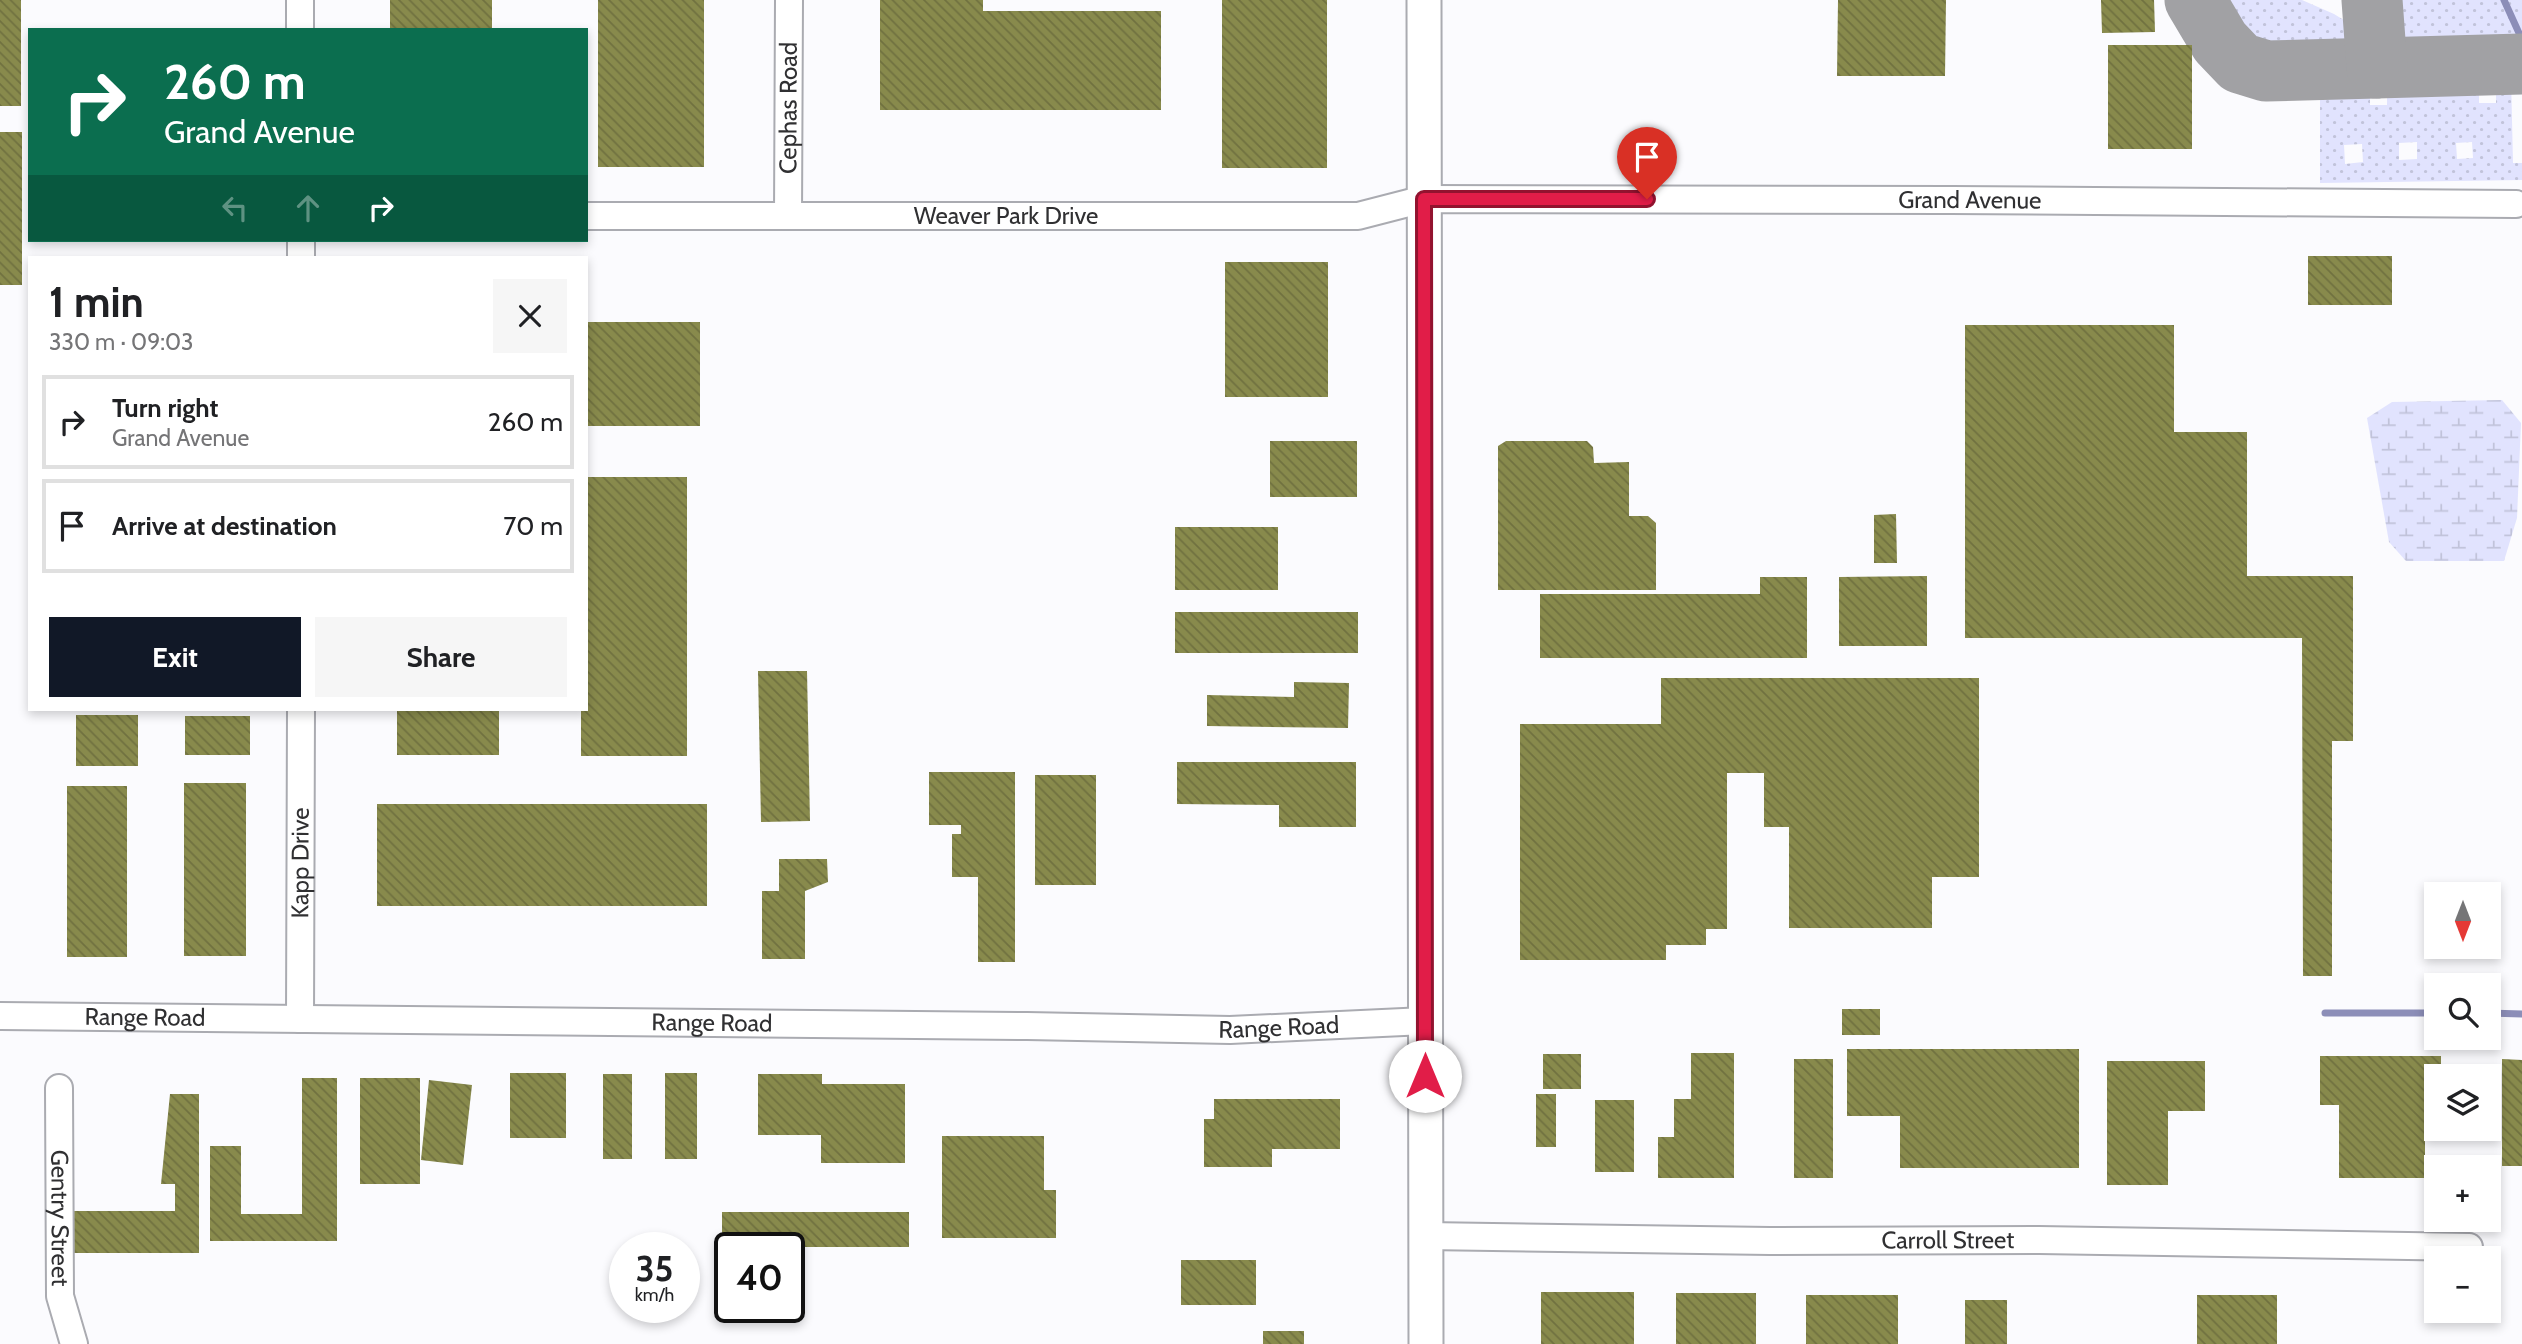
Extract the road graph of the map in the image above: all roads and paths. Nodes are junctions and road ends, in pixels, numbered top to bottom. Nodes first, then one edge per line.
1 (300, 0) edge
2 (789, 0) edge
3 (1424, 0) edge
4 (300, 28) edge
5 (1424, 199) junction
6 (2516, 204) dead end
7 (588, 216) edge
8 (788, 216) junction
9 (301, 711) edge
10 (0, 1016) edge
11 (300, 1020) junction
12 (1425, 1021) junction
13 (59, 1088) dead end
14 (1426, 1236) junction
15 (2424, 1246) edge
16 (74, 1344) edge
17 (1426, 1344) edge

1 - 4 street
2 - 8 street, Cephas Road
3 - 5 street
5 - 6 street, Grand Avenue
5 - 8 street, Weaver Park Drive
5 - 12 street
7 - 8 street, Weaver Park Drive
9 - 11 street, Kapp Drive
10 - 11 street, Range Road
11 - 12 street, Range Road
12 - 14 street
13 - 16 street, Gentry Street
14 - 15 street, Carroll Street
14 - 17 street

